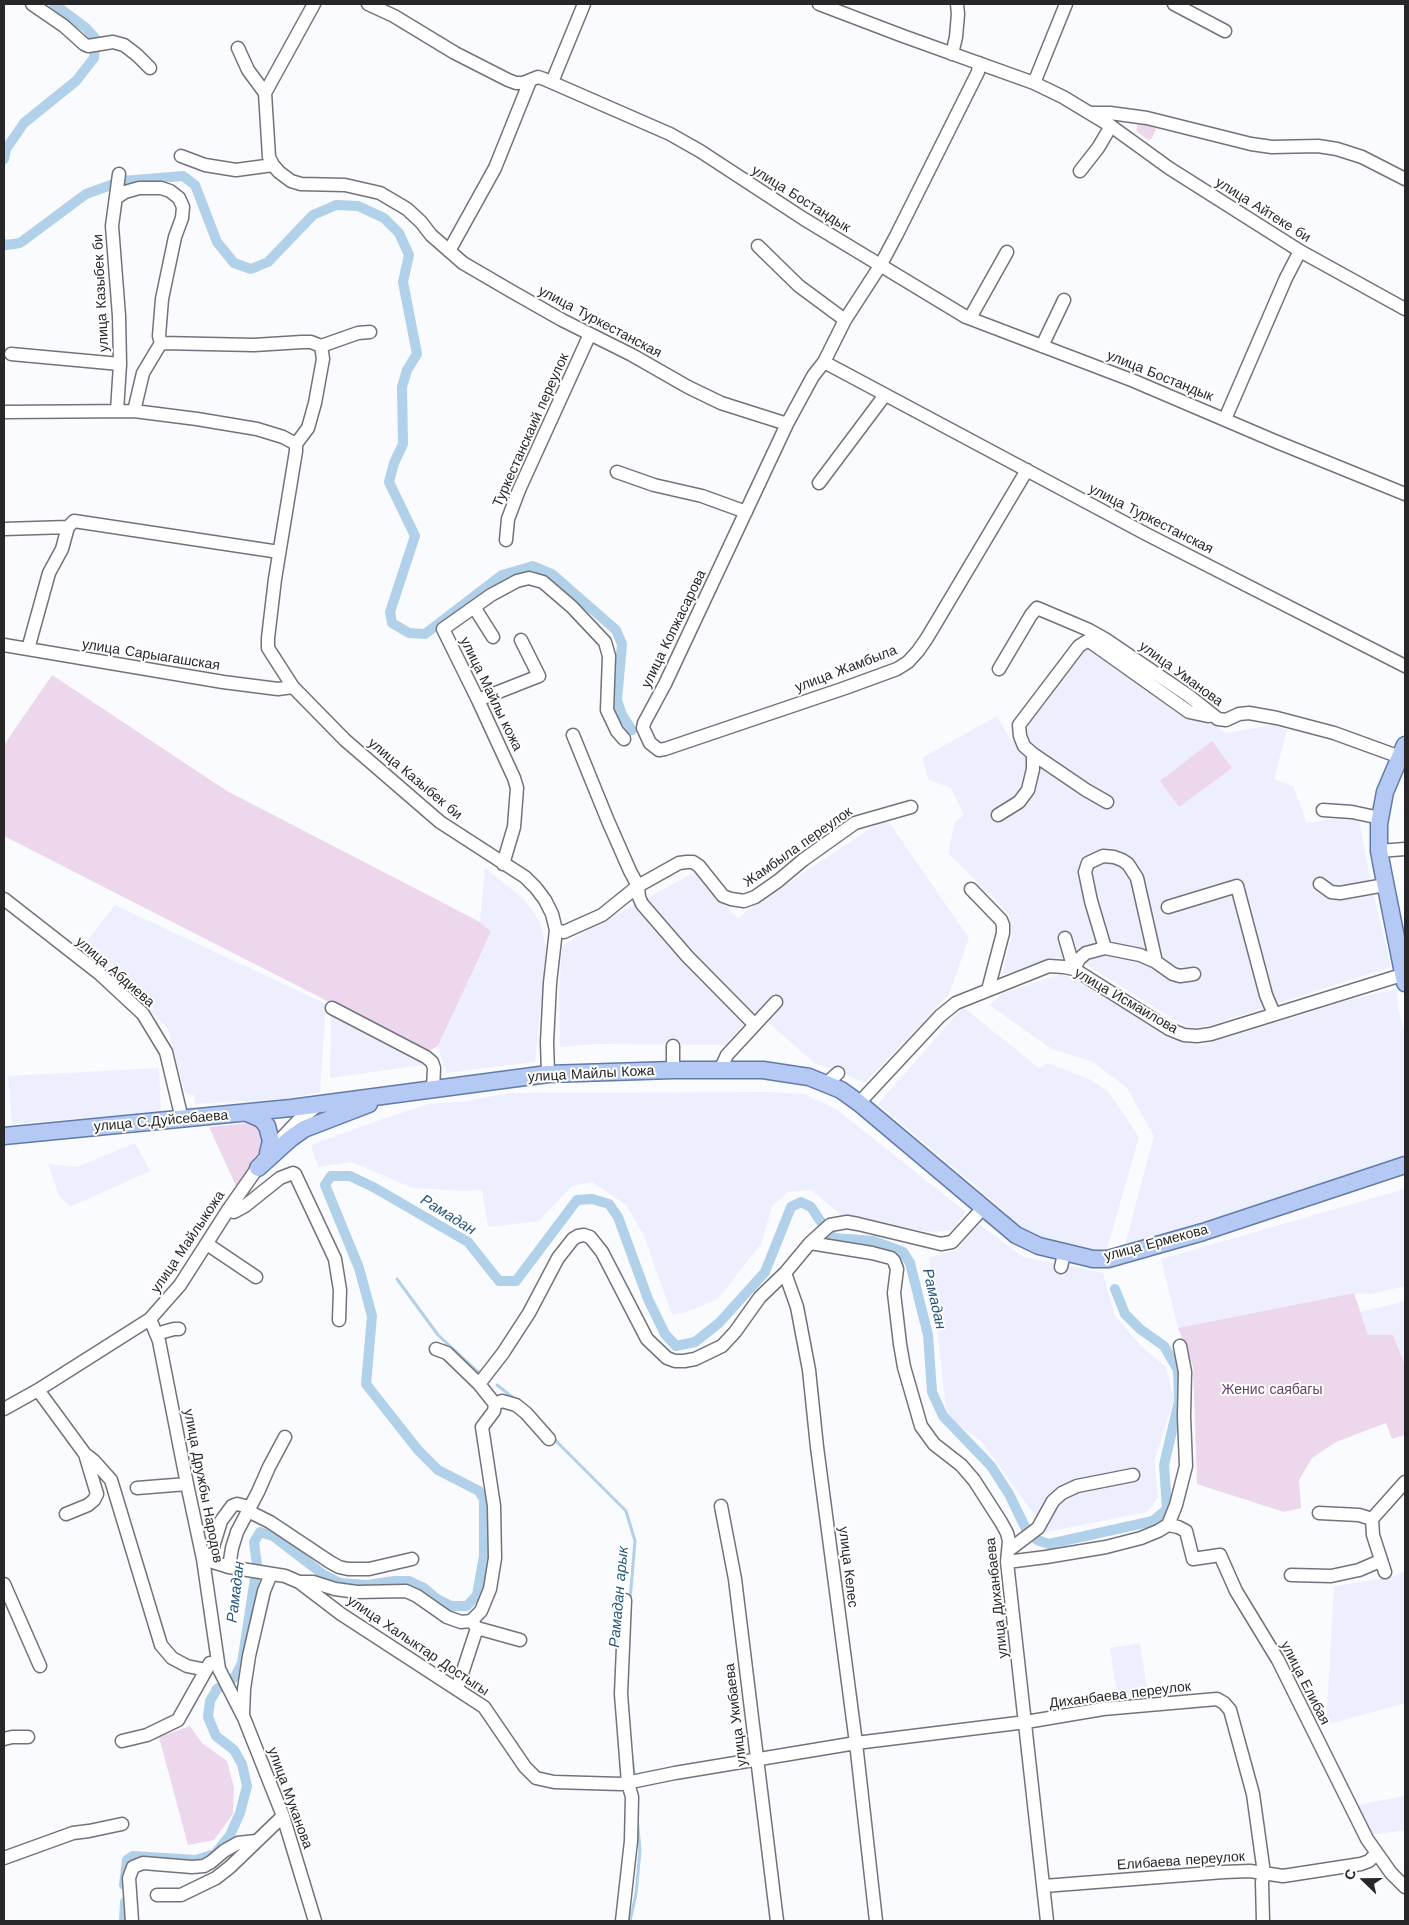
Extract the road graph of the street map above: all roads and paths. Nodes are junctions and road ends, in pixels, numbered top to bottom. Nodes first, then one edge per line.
1 (32, 4) edge
2 (314, 4) edge
3 (368, 4) edge
4 (584, 4) edge
5 (819, 4) edge
6 (956, 4) edge
7 (1066, 4) edge
8 (1174, 4) edge
9 (1225, 31) dead end
10 (238, 48) dead end
11 (952, 54) junction
12 (979, 63) junction
13 (150, 68) dead end
14 (530, 81) junction
15 (552, 82) junction
16 (1034, 83) junction
17 (265, 93) junction
18 (1090, 114) junction
19 (1110, 126) junction
20 (181, 156) dead end
21 (273, 165) junction
22 (1080, 171) dead end
23 (119, 174) dead end
24 (1405, 179) edge
25 (117, 193) junction
26 (758, 246) dead end
27 (449, 251) junction
28 (1300, 251) junction
29 (1007, 252) dead end
30 (880, 266) junction
31 (1064, 300) dead end
32 (1405, 309) edge
33 (970, 318) junction
34 (845, 320) junction
35 (370, 332) dead end
36 (590, 334) junction
37 (161, 343) junction
38 (321, 346) junction
39 (1042, 346) junction
40 (11, 354) dead end
41 (824, 362) junction
42 (120, 364) junction
43 (885, 395) junction
44 (117, 411) junction
45 (134, 411) junction
46 (4, 412) edge
47 (1225, 419) junction
48 (787, 424) junction
49 (296, 444) junction
50 (1027, 470) junction
51 (618, 472) dead end
52 (819, 483) dead end
53 (1405, 494) edge
54 (746, 512) junction
55 (68, 527) junction
56 (4, 529) edge
57 (506, 540) dead end
58 (279, 552) junction
59 (474, 607) junction
60 (493, 637) dead end
61 (521, 640) dead end
62 (4, 645) edge
63 (28, 649) junction
64 (1405, 666) edge
65 (998, 669) dead end
66 (294, 687) junction
67 (478, 700) junction
68 (1213, 715) junction
69 (573, 735) dead end
70 (624, 739) dead end
71 (665, 749) joint
72 (1402, 751) edge
73 (1033, 754) junction
74 (1107, 802) dead end
75 (911, 806) dead end
76 (1323, 810) dead end
77 (998, 815) dead end
78 (1380, 818) junction
79 (1405, 849) edge
80 (1379, 851) junction
81 (503, 864) junction
82 (1320, 884) dead end
83 (1385, 885) junction
84 (638, 886) junction
85 (971, 889) dead end
86 (4, 899) edge
87 (1168, 907) dead end
88 (556, 930) junction
89 (1065, 938) dead end
90 (1105, 948) junction
91 (1156, 962) junction
92 (1074, 969) junction
93 (1194, 974) dead end
94 (1086, 976) junction
95 (1405, 977) edge
96 (1080, 987) dead end
97 (988, 990) junction
98 (776, 1002) dead end
99 (332, 1008) dead end
100 (1274, 1014) junction
101 (754, 1024) junction
102 (673, 1046) dead end
103 (673, 1070) junction
104 (720, 1070) junction
105 (548, 1074) junction
106 (433, 1089) junction
107 (380, 1097) junction
108 (859, 1103) junction
109 (318, 1105) junction
110 (247, 1113) junction
111 (182, 1119) junction
112 (4, 1136) edge
113 (268, 1153) junction
114 (1405, 1165) edge
115 (258, 1168) junction
116 (983, 1208) junction
117 (228, 1210) junction
118 (810, 1243) junction
119 (207, 1244) junction
120 (785, 1273) junction
121 (256, 1277) dead end
122 (150, 1319) junction
123 (339, 1320) dead end
124 (179, 1330) dead end
125 (157, 1335) junction
126 (1180, 1346) dead end
127 (436, 1349) dead end
128 (479, 1384) junction
129 (38, 1390) junction
130 (495, 1404) junction
131 (4, 1409) edge
132 (285, 1437) dead end
133 (550, 1439) dead end
134 (85, 1454) junction
135 (1133, 1476) dead end
136 (1405, 1482) edge
137 (187, 1484) junction
138 (137, 1488) dead end
139 (114, 1493) junction
140 (97, 1494) junction
141 (721, 1506) dead end
142 (248, 1511) junction
143 (66, 1514) dead end
144 (1318, 1514) dead end
145 (1372, 1519) junction
146 (1168, 1525) junction
147 (1008, 1556) junction
148 (412, 1558) dead end
149 (208, 1560) junction
150 (229, 1567) junction
151 (267, 1574) junction
152 (1291, 1576) dead end
153 (299, 1582) junction
154 (4, 1584) edge
155 (625, 1600) dead end
156 (474, 1624) junction
157 (520, 1640) dead end
158 (40, 1666) dead end
159 (212, 1669) junction
160 (457, 1689) junction
161 (243, 1716) junction
162 (1026, 1722) junction
163 (28, 1737) dead end
164 (4, 1739) edge
165 (122, 1741) dead end
166 (856, 1743) junction
167 (756, 1760) junction
168 (624, 1783) junction
169 (283, 1816) junction
170 (122, 1824) dead end
171 (256, 1842) junction
172 (1376, 1854) junction
173 (4, 1858) edge
174 (1264, 1873) junction
175 (1044, 1886) junction
176 (1405, 1887) edge
177 (157, 1895) dead end
178 (132, 1921) edge
179 (315, 1921) edge
180 (622, 1921) edge
181 (777, 1921) edge
182 (876, 1921) edge
183 (1048, 1921) edge
184 (1263, 1921) edge

1 - 13 street
2 - 17 street
3 - 14 street, улица Бостандык
4 - 15 street
5 - 11 street, улица Айтеке би
6 - 11 street
7 - 16 street
8 - 9 street
10 - 17 street
11 - 12 street, улица Айтеке би
12 - 16 street, улица Айтеке би
12 - 30 street
14 - 15 street, улица Бостандык
14 - 27 street
15 - 30 street, улица Бостандык
16 - 18 street, улица Айтеке би
17 - 21 street
18 - 19 street, улица Айтеке би
18 - 24 street
19 - 22 street
19 - 28 street, улица Айтеке би
20 - 21 street
21 - 27 street, улица Туркестанская
23 - 25 street, улица Казыбек би
25 - 37 street
25 - 42 street, улица Казыбек би
26 - 34 street
27 - 36 street, улица Туркестанская
28 - 32 street, улица Айтеке би
28 - 47 street, улица Бостандык
29 - 33 street
30 - 33 street, улица Бостандык
30 - 34 street
31 - 39 street
33 - 39 street, улица Бостандык
34 - 41 street
35 - 38 street
36 - 48 street, улица Туркестанская
36 - 57 street, Туркестанскаий переулок
37 - 38 street
37 - 45 street
38 - 49 street, улица Казыбек би
39 - 47 street, улица Бостандык
40 - 42 street
41 - 43 street, улица Туркестанская
41 - 48 street
42 - 44 street, улица Казыбек би
43 - 50 street, улица Туркестанская
43 - 52 street
44 - 45 street
44 - 46 street
45 - 49 street
47 - 53 street, улица Бостандык
48 - 54 street, улица Копжасарова
49 - 58 street, улица Казыбек би
50 - 64 street, улица Туркестанская
50 - 71 street, улица Жамбыла
51 - 54 street
54 - 71 street, улица Копжасарова
55 - 56 street
55 - 58 street
55 - 63 street
58 - 66 street, улица Казыбек би
59 - 60 street
59 - 67 street, улица Майлы кожа
59 - 70 street, улица Майлы кожа
61 - 67 street
62 - 63 street, улица Сарыагашская
63 - 66 street, улица Сарыагашская
65 - 68 street, улица Уманова
66 - 81 street, улица Казыбек би
67 - 81 street, улица Майлы кожа
68 - 72 street, улица Уманова
68 - 73 street
69 - 84 street
72 - 78 main road, улица Исмаилова
73 - 74 street
73 - 77 street
75 - 84 street, Жамбыла переулок
76 - 78 street
78 - 80 main road, улица Исмаилова
79 - 80 street
80 - 83 main road, улица Исмаилова
81 - 88 street, улица Казыбек би
82 - 83 street
83 - 95 main road, улица Исмаилова
84 - 88 street, Жамбыла переулок
84 - 101 street
85 - 97 street
86 - 111 street, улица Абдиева
87 - 100 street
88 - 105 street, улица Казыбек би
89 - 92 street
90 - 91 street
90 - 91 street
90 - 92 street
91 - 93 street
92 - 94 street, улица Исмаилова
92 - 97 street, улица Исмаилова
94 - 96 street
94 - 100 street, улица Исмаилова
95 - 100 street, улица Исмаилова
97 - 108 street, улица Исмаилова
98 - 101 street
99 - 106 street
101 - 104 street
102 - 103 street
103 - 104 main road, улица Майлы Кожа
103 - 105 main road, улица Майлы Кожа
104 - 108 main road, улица Майлы Кожа
105 - 106 main road, улица Майлы Кожа
106 - 107 main road, улица Майлы Кожа
107 - 109 main road, улица Майлы Кожа
107 - 115 main road
108 - 116 main road, улица Ермекова
109 - 110 main road, улица С.Дуйсебаева
109 - 113 street, улица Майлыкожа
110 - 111 main road, улица С.Дуйсебаева
110 - 113 main road
111 - 112 main road, улица С.Дуйсебаева
113 - 115 street, улица Майлыкожа
114 - 116 main road, улица Ермекова
115 - 117 street, улица Майлыкожа
116 - 118 street
117 - 119 street, улица Майлыкожа
117 - 123 street
118 - 120 street
118 - 147 street, улица Диханбаева
119 - 121 street
119 - 122 street, улица Майлыкожа
120 - 128 street
120 - 166 street, улица Келес
122 - 125 street, улица Дружбы Народов
122 - 129 street, улица Майлыкожа
124 - 125 street
125 - 137 street, улица Дружбы Народов
126 - 146 street
127 - 128 street
128 - 130 street
129 - 131 street, улица Майлыкожа
129 - 134 street
130 - 133 street
130 - 156 street
132 - 142 street
134 - 139 street
134 - 140 street
135 - 147 street
136 - 145 street
137 - 138 street
137 - 149 street, улица Дружбы Народов
139 - 140 street
139 - 159 street
140 - 143 street
141 - 167 street, улица Укибаева
142 - 148 street
142 - 149 street
142 - 150 street
144 - 145 street
145 - 152 street
146 - 147 street
146 - 172 street, улица Елибая
147 - 162 street, улица Диханбаева
149 - 150 street
149 - 159 street, улица Дружбы Народов
150 - 151 street
151 - 153 street, улица Халыктар Достыгы
151 - 161 street
153 - 156 street
153 - 160 street, улица Халыктар Достыгы
154 - 158 street
155 - 168 street
156 - 157 street
156 - 160 street
159 - 161 street, улица Муканова
159 - 165 street
160 - 168 street, улица Халыктар Достыгы
161 - 169 street, улица Муканова
162 - 166 street
162 - 174 street, Диханбаева переулок
162 - 175 street, улица Диханбаева
163 - 164 street
166 - 167 street
166 - 182 street, улица Келес
167 - 168 street
167 - 181 street, улица Укибаева
168 - 180 street
169 - 171 street
169 - 179 street, улица Муканова
170 - 173 street
171 - 177 street
171 - 178 street
172 - 174 street, Елибаева переулок
172 - 176 street, улица Елибая
174 - 175 street, Елибаева переулок
174 - 184 street
175 - 183 street, улица Диханбаева

